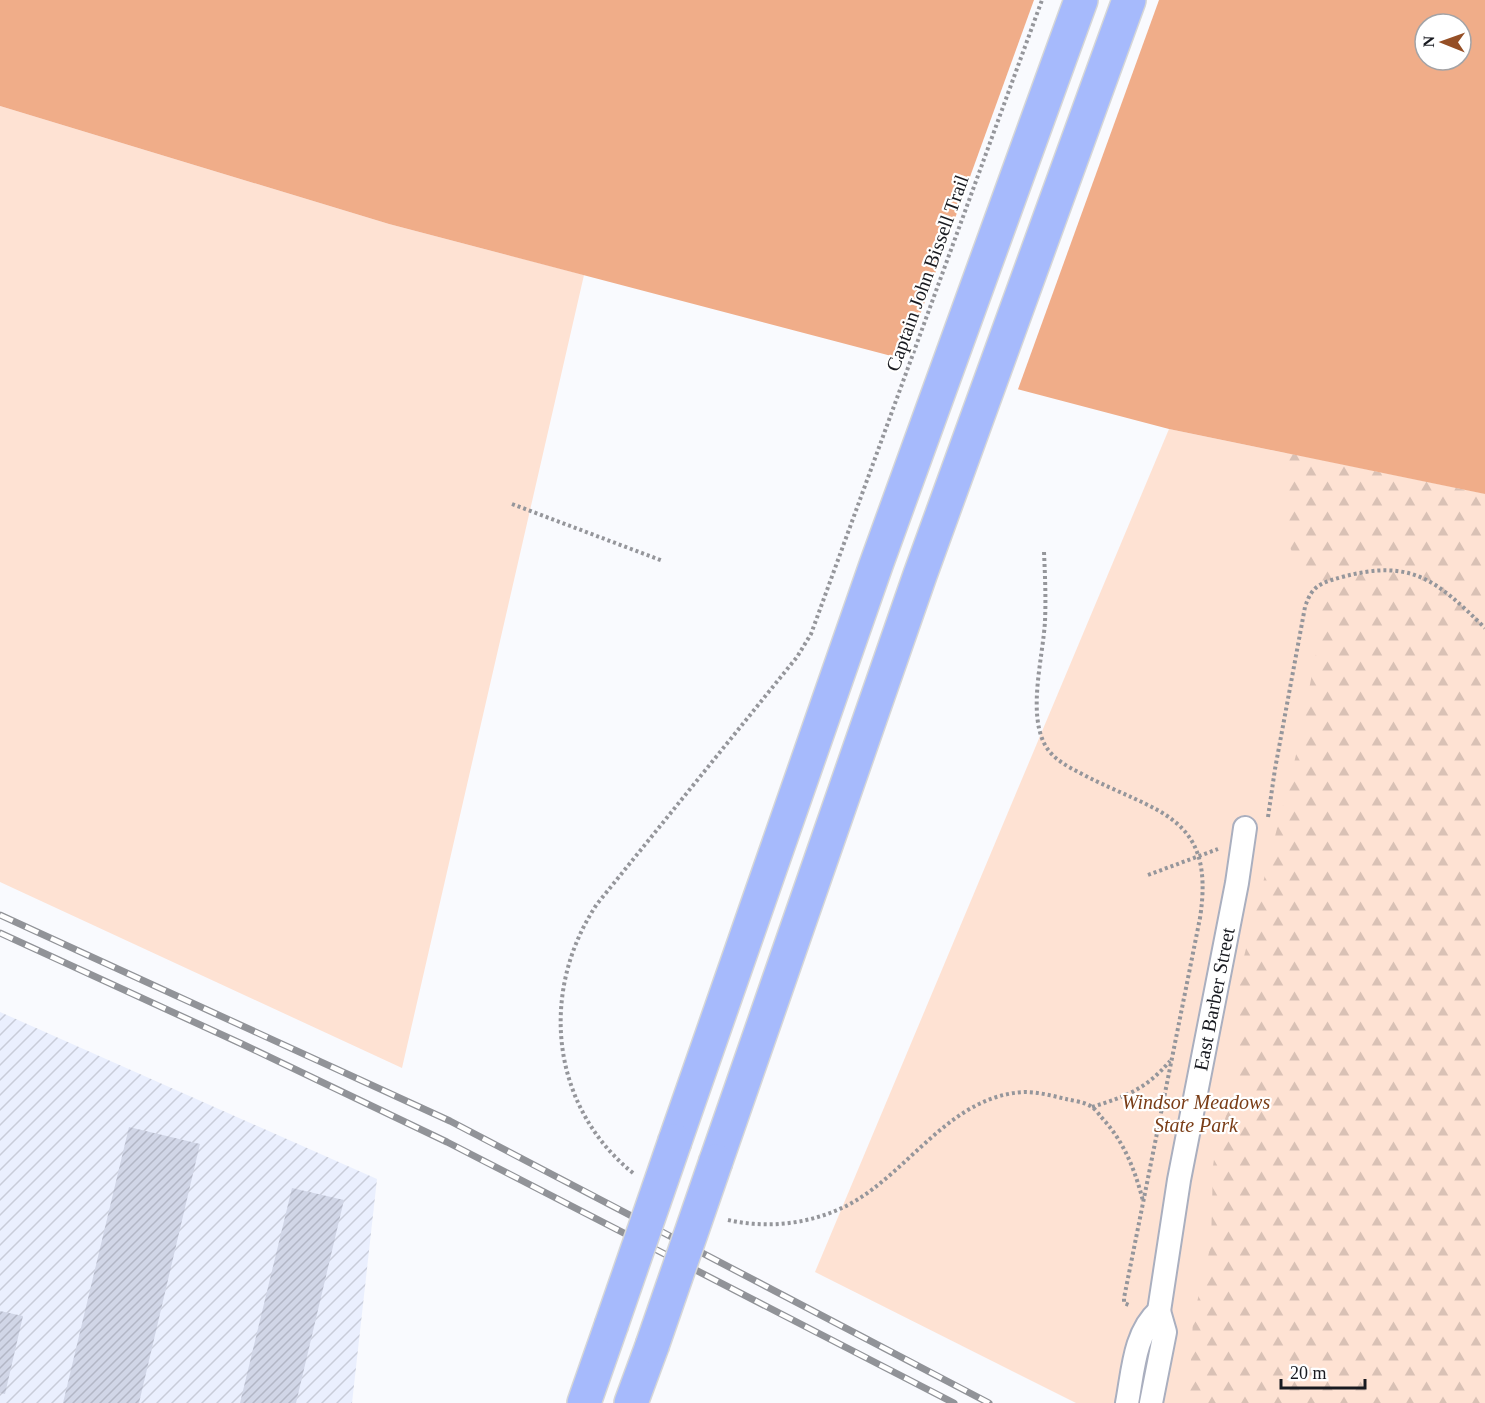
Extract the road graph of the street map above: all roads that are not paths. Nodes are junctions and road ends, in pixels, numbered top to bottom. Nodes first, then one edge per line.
1 (1081, 0) edge
2 (1129, 0) edge
3 (1245, 828) dead end
4 (1148, 1309) junction
5 (584, 1403) edge
6 (631, 1403) edge
7 (1127, 1403) edge
8 (1151, 1403) edge

1 - 5 highway, bridge
2 - 6 highway, bridge
3 - 4 street, East Barber Street
4 - 7 street, East Barber Street
4 - 8 street, East Barber Street

